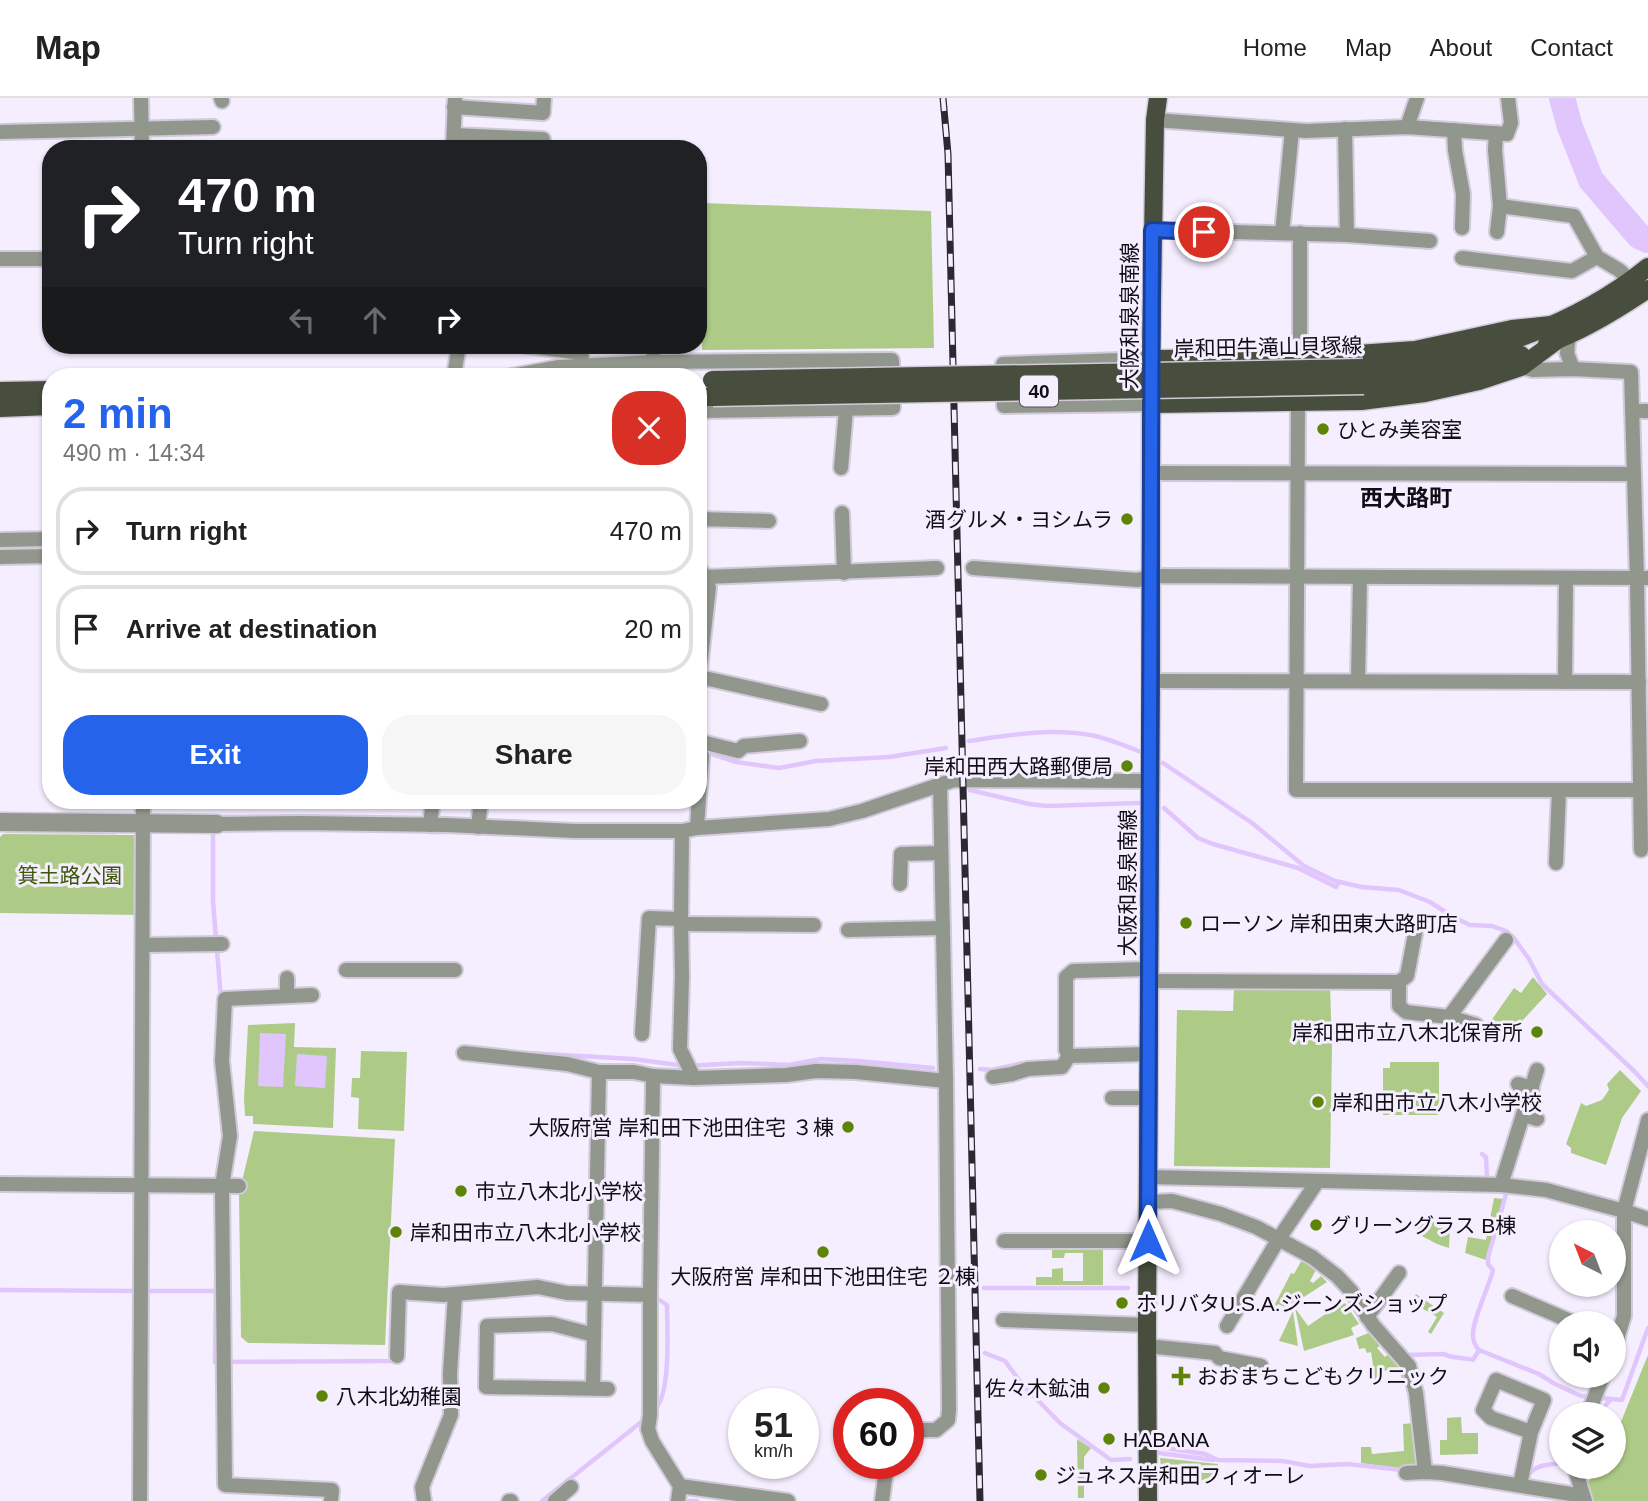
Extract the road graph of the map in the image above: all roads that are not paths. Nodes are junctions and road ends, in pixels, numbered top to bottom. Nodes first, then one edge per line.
1 (141, 98) edge
2 (544, 98) edge
3 (1158, 98) edge
4 (1417, 98) edge
5 (1508, 98) edge
6 (454, 102) edge
7 (1155, 120) junction
8 (213, 127) dead end
9 (1407, 127) junction
10 (142, 128) junction
11 (1345, 129) junction
12 (1292, 130) junction
13 (1454, 130) junction
14 (0, 132) edge
15 (1496, 133) junction
16 (543, 139) dead end
17 (142, 140) edge
18 (453, 140) edge
19 (538, 140) edge
20 (1500, 206) junction
21 (1462, 228) dead end
22 (1152, 230) junction
23 (1497, 232) dead end
24 (1282, 233) junction
25 (1300, 233) junction
26 (1347, 235) junction
27 (1430, 241) dead end
28 (1597, 257) junction
29 (1462, 258) dead end
30 (0, 259) edge
31 (42, 259) edge
32 (1647, 268) edge
33 (1630, 281) junction
34 (1648, 289) edge
35 (1559, 334) junction
36 (581, 354) edge
37 (653, 354) edge
38 (1300, 358) junction
39 (1151, 359) junction
40 (653, 362) junction
41 (583, 365) junction
42 (1521, 366) junction
43 (554, 368) edge
44 (1573, 369) junction
45 (707, 389) edge
46 (42, 390) edge
47 (0, 391) edge
48 (1298, 403) junction
49 (1152, 404) junction
50 (42, 406) edge
51 (0, 408) edge
52 (846, 409) junction
53 (707, 411) edge
54 (1632, 411) junction
55 (1648, 411) edge
56 (841, 468) dead end
57 (1297, 472) junction
58 (1151, 473) junction
59 (1634, 474) junction
60 (842, 513) dead end
61 (707, 519) edge
62 (769, 521) dead end
63 (42, 539) edge
64 (0, 540) edge
65 (42, 556) edge
66 (0, 557) edge
67 (937, 568) dead end
68 (973, 568) dead end
69 (707, 572) edge
70 (844, 573) junction
71 (1152, 576) junction
72 (1297, 578) junction
73 (1360, 578) junction
74 (1566, 578) junction
75 (1643, 578) edge
76 (707, 584) edge
77 (707, 607) edge
78 (1152, 681) junction
79 (1296, 681) junction
80 (1358, 681) junction
81 (1565, 682) junction
82 (1639, 682) junction
83 (707, 683) edge
84 (821, 704) dead end
85 (1644, 739) edge
86 (800, 741) dead end
87 (707, 749) edge
88 (1150, 781) junction
89 (940, 785) junction
90 (1559, 790) junction
91 (1640, 790) junction
92 (143, 809) edge
93 (432, 809) edge
94 (480, 809) edge
95 (698, 809) edge
96 (0, 822) edge
97 (143, 823) junction
98 (217, 824) joint
99 (430, 825) junction
100 (478, 827) junction
101 (697, 828) junction
102 (682, 831) junction
103 (1641, 850) dead end
104 (941, 853) junction
105 (1556, 863) dead end
106 (900, 884) dead end
107 (681, 922) junction
108 (814, 925) dead end
109 (943, 928) junction
110 (848, 930) dead end
111 (1415, 934) dead end
112 (1506, 940) dead end
113 (222, 944) dead end
114 (142, 945) junction
115 (345, 970) dead end
116 (455, 970) dead end
117 (1149, 975) junction
118 (287, 978) dead end
119 (1399, 982) junction
120 (312, 995) dead end
121 (287, 996) junction
122 (1448, 1017) junction
123 (1476, 1025) dead end
124 (642, 1034) dead end
125 (464, 1053) dead end
126 (1149, 1054) junction
127 (1069, 1056) junction
128 (1537, 1070) dead end
129 (599, 1072) junction
130 (653, 1076) junction
131 (993, 1077) dead end
132 (694, 1078) junction
133 (946, 1081) junction
134 (1112, 1098) dead end
135 (1149, 1098) junction
136 (1648, 1120) edge
137 (1148, 1177) junction
138 (1317, 1182) junction
139 (0, 1184) edge
140 (142, 1185) junction
141 (1501, 1185) junction
142 (222, 1186) junction
143 (239, 1186) dead end
144 (1148, 1202) junction
145 (1624, 1211) junction
146 (1648, 1219) edge
147 (1278, 1240) junction
148 (1148, 1241) junction
149 (1010, 1244) dead end
150 (1399, 1273) dead end
151 (455, 1294) junction
152 (595, 1294) junction
153 (650, 1295) junction
154 (1512, 1296) dead end
155 (1624, 1311) edge
156 (1549, 1312) edge
157 (1367, 1317) junction
158 (1003, 1320) dead end
159 (1147, 1325) junction
160 (1227, 1326) dead end
161 (594, 1335) junction
162 (1147, 1346) junction
163 (397, 1356) dead end
164 (1261, 1366) dead end
165 (593, 1388) junction
166 (608, 1389) dead end
167 (924, 1430) edge
168 (1531, 1432) dead end
169 (1425, 1472) junction
170 (1406, 1473) dead end
171 (885, 1479) edge
172 (1578, 1479) edge
173 (1520, 1485) junction
174 (679, 1494) edge
175 (1584, 1498) edge
176 (140, 1501) edge
177 (331, 1501) edge
178 (424, 1501) edge
179 (788, 1501) edge
180 (882, 1501) edge
181 (1148, 1501) edge

1 - 10 street
2 - 6 street
3 - 7 main road, 大阪和泉泉南線
4 - 9 street
5 - 15 street
6 - 18 street
7 - 12 street
7 - 22 main road, 大阪和泉泉南線
8 - 10 street
9 - 11 street
9 - 13 street
10 - 14 street
10 - 17 street
11 - 12 street
11 - 26 street
12 - 24 street
13 - 15 street
13 - 21 street
15 - 20 street
16 - 19 street
20 - 23 street
20 - 28 street
22 - 24 street
22 - 39 main road, 大阪和泉泉南線
24 - 25 street
25 - 26 street
25 - 38 street
26 - 27 street
28 - 29 street
28 - 33 street
30 - 31 street
32 - 33 main road, 岸和田牛滝山貝塚線 / 40
33 - 35 main road, 岸和田牛滝山貝塚線 / 40
34 - 35 main road, 岸和田牛滝山貝塚線 / 40
35 - 38 main road
35 - 42 main road
35 - 44 street
35 - 45 main road, 岸和田牛滝山貝塚線 / 40, bridge
36 - 41 street
37 - 40 street
38 - 39 main road
39 - 49 main road, 大阪和泉泉南線
39 - 49 street
40 - 41 street
40 - 52 street
41 - 43 street
42 - 44 street
42 - 48 main road
44 - 54 street
46 - 47 main road
48 - 49 main road
48 - 57 street
49 - 58 main road, 大阪和泉泉南線
50 - 51 main road
52 - 53 street
52 - 56 street
54 - 55 street
54 - 59 street
57 - 58 street
57 - 59 street
57 - 72 street
58 - 71 main road, 大阪和泉泉南線
59 - 75 street
60 - 70 street
61 - 62 street
63 - 64 street
65 - 66 street
67 - 70 street
68 - 71 street
69 - 70 street
71 - 72 street
71 - 78 main road, 大阪和泉泉南線
72 - 73 street
72 - 79 street
73 - 74 street
73 - 80 street
74 - 75 street
74 - 81 street
75 - 82 street
76 - 77 street
78 - 79 street
78 - 88 main road, 大阪和泉泉南線
79 - 80 street
79 - 90 street
80 - 81 street
81 - 82 street
82 - 85 street
83 - 84 street
85 - 91 street
86 - 87 street
88 - 89 street
88 - 117 main road, 大阪和泉泉南線
89 - 101 street
89 - 104 street
90 - 91 street
90 - 105 street
91 - 103 street
92 - 97 street
93 - 99 street
94 - 100 street
95 - 101 street
96 - 97 street
97 - 98 street
97 - 114 street
98 - 99 street
99 - 100 street
100 - 102 street
101 - 102 street
102 - 107 street
104 - 106 street
104 - 109 street
107 - 108 street
107 - 124 street
107 - 132 street
109 - 110 street
109 - 133 street
111 - 119 street
112 - 122 street
113 - 114 street
114 - 140 street
115 - 116 street
117 - 119 street
117 - 126 main road, 大阪和泉泉南線
117 - 127 street
118 - 121 street
119 - 122 street
120 - 121 street
121 - 142 street
122 - 123 street
125 - 129 street
126 - 127 street
126 - 135 main road, 大阪和泉泉南線
127 - 131 street
128 - 141 street
129 - 130 street
129 - 152 street
130 - 132 street
130 - 153 street
132 - 133 street
133 - 167 street
134 - 135 street
135 - 137 main road, 大阪和泉泉南線
136 - 145 street
137 - 138 street
137 - 144 main road, 大阪和泉泉南線
138 - 141 street
138 - 147 street
139 - 140 street
140 - 142 street
140 - 176 street
141 - 145 street
142 - 143 street
142 - 177 street
144 - 147 street
144 - 148 main road, 大阪和泉泉南線
145 - 146 street
145 - 155 street
147 - 157 street
147 - 160 street
148 - 149 street
148 - 159 main road, 大阪和泉泉南線
150 - 157 street
151 - 152 street
151 - 163 street
151 - 178 street
152 - 153 street
152 - 161 street
153 - 174 street
154 - 156 street
157 - 169 street
158 - 159 street
159 - 162 main road, 大阪和泉泉南線
161 - 165 street
161 - 165 street
162 - 164 street
162 - 181 main road, 大阪和泉泉南線
165 - 166 street
168 - 173 street
169 - 170 street
169 - 173 street
171 - 180 street
172 - 175 street
173 - 175 street
174 - 179 street

